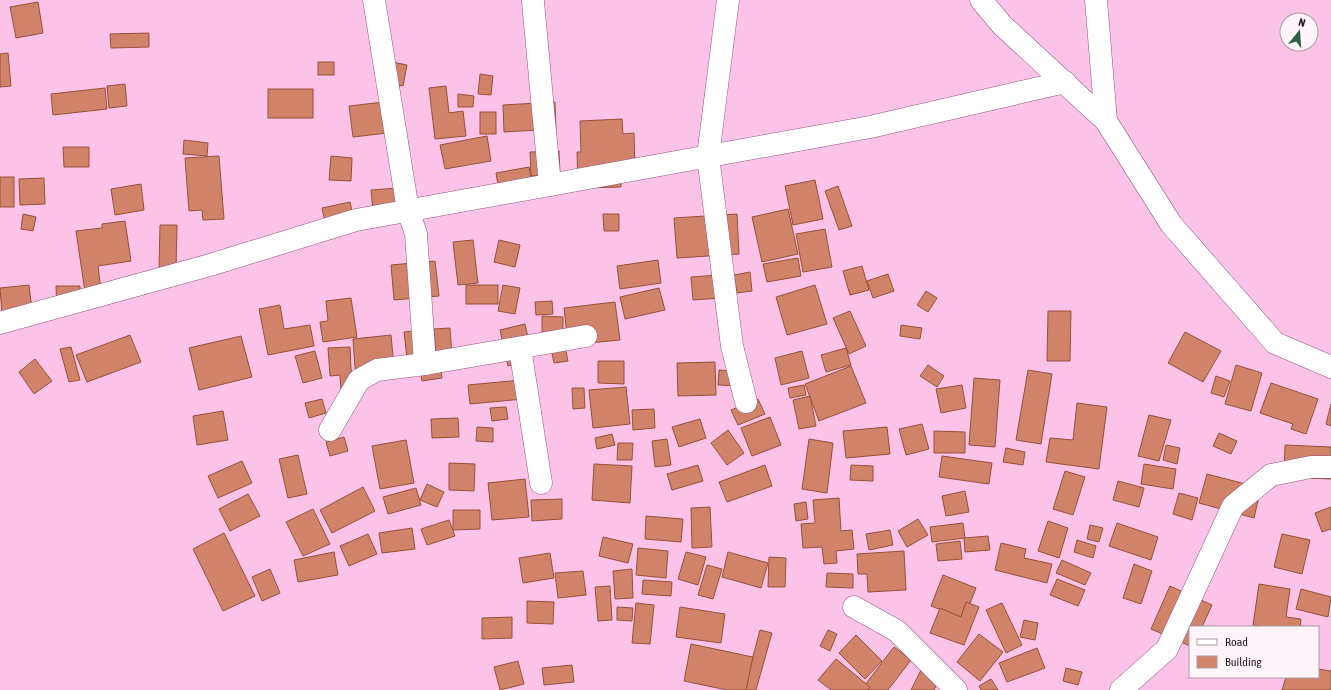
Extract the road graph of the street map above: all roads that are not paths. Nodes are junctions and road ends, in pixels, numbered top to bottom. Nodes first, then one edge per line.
1 (374, 0) edge
2 (728, 0) edge
3 (982, 0) edge
4 (1096, 0) edge
5 (534, 2) dead end
6 (1065, 82) junction
7 (1106, 121) junction
8 (708, 156) junction
9 (550, 185) junction
10 (408, 210) junction
11 (0, 323) edge
12 (586, 336) dead end
13 (520, 348) junction
14 (425, 364) junction
15 (1331, 367) edge
16 (746, 402) dead end
17 (330, 430) dead end
18 (1331, 467) edge
19 (541, 483) dead end
20 (854, 607) dead end
21 (956, 690) edge
22 (1121, 690) edge

1 - 10 street
2 - 8 street
3 - 6 street
4 - 7 street
5 - 9 street
6 - 7 street
6 - 8 street
7 - 15 street
8 - 9 street
8 - 16 street
9 - 10 street
10 - 11 street
10 - 14 street
12 - 13 street
13 - 14 street
13 - 19 street
14 - 17 street
18 - 22 street
20 - 21 street

